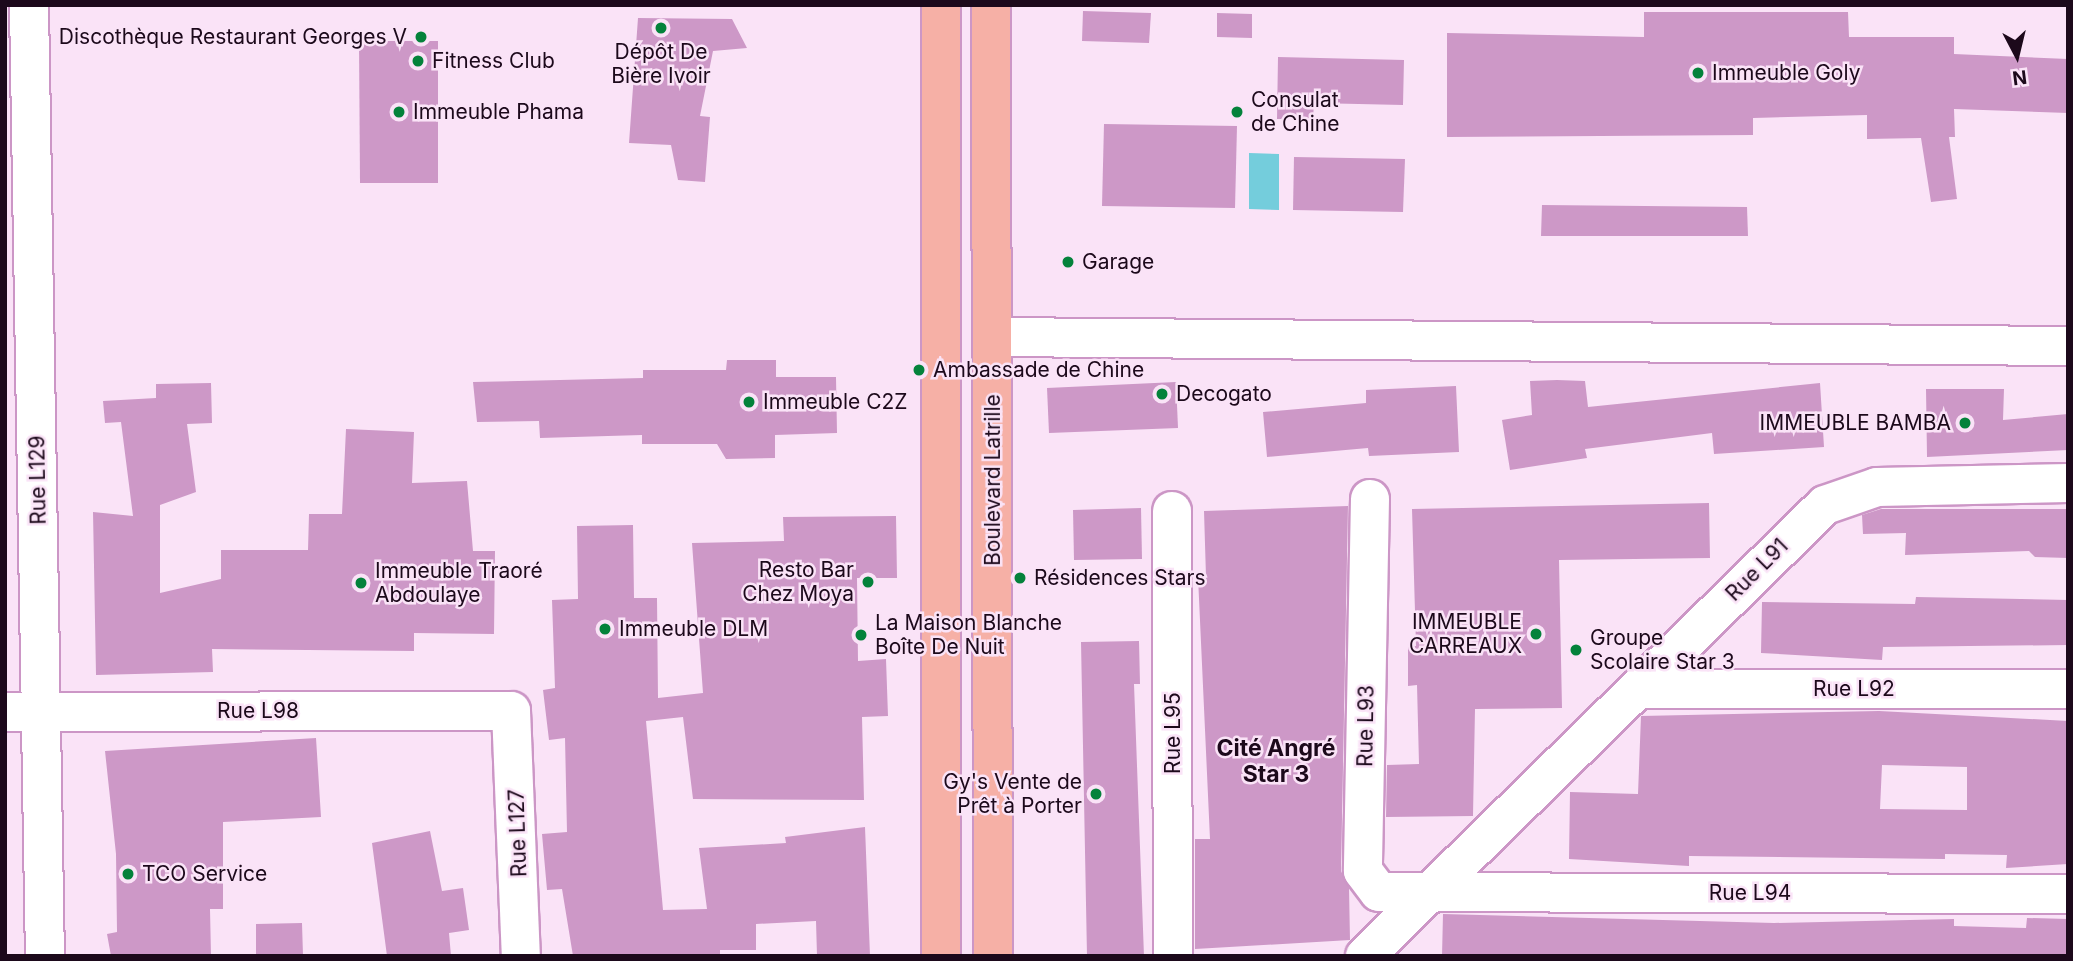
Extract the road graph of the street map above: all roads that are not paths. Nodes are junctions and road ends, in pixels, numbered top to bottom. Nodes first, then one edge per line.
1 (29, 5) edge
2 (941, 5) edge
3 (991, 5) edge
4 (20, 323) edge
5 (993, 337) junction
6 (2068, 346) edge
7 (2068, 483) edge
8 (1370, 499) dead end
9 (1172, 511) dead end
10 (1640, 689) junction
11 (2068, 689) edge
12 (511, 710) joint
13 (5, 712) edge
14 (44, 712) junction
15 (1432, 891) junction
16 (2068, 894) edge
17 (45, 956) edge
18 (521, 956) edge
19 (941, 956) edge
20 (993, 956) edge
21 (1173, 956) edge
22 (1365, 956) edge

1 - 4 street, Rue L129
2 - 19 main road
3 - 5 main road, Boulevard Latrille
4 - 14 street, Rue L129
5 - 6 street
5 - 20 main road, Boulevard Latrille
7 - 10 street, Rue L91
8 - 15 street, Rue L93
9 - 21 street, Rue L95
10 - 11 street, Rue L92
10 - 15 street, Rue L91
12 - 14 street, Rue L98
12 - 18 street, Rue L127
13 - 14 street, Rue L98
14 - 17 street, Rue L129
15 - 16 street, Rue L94
15 - 22 street, Rue L91

